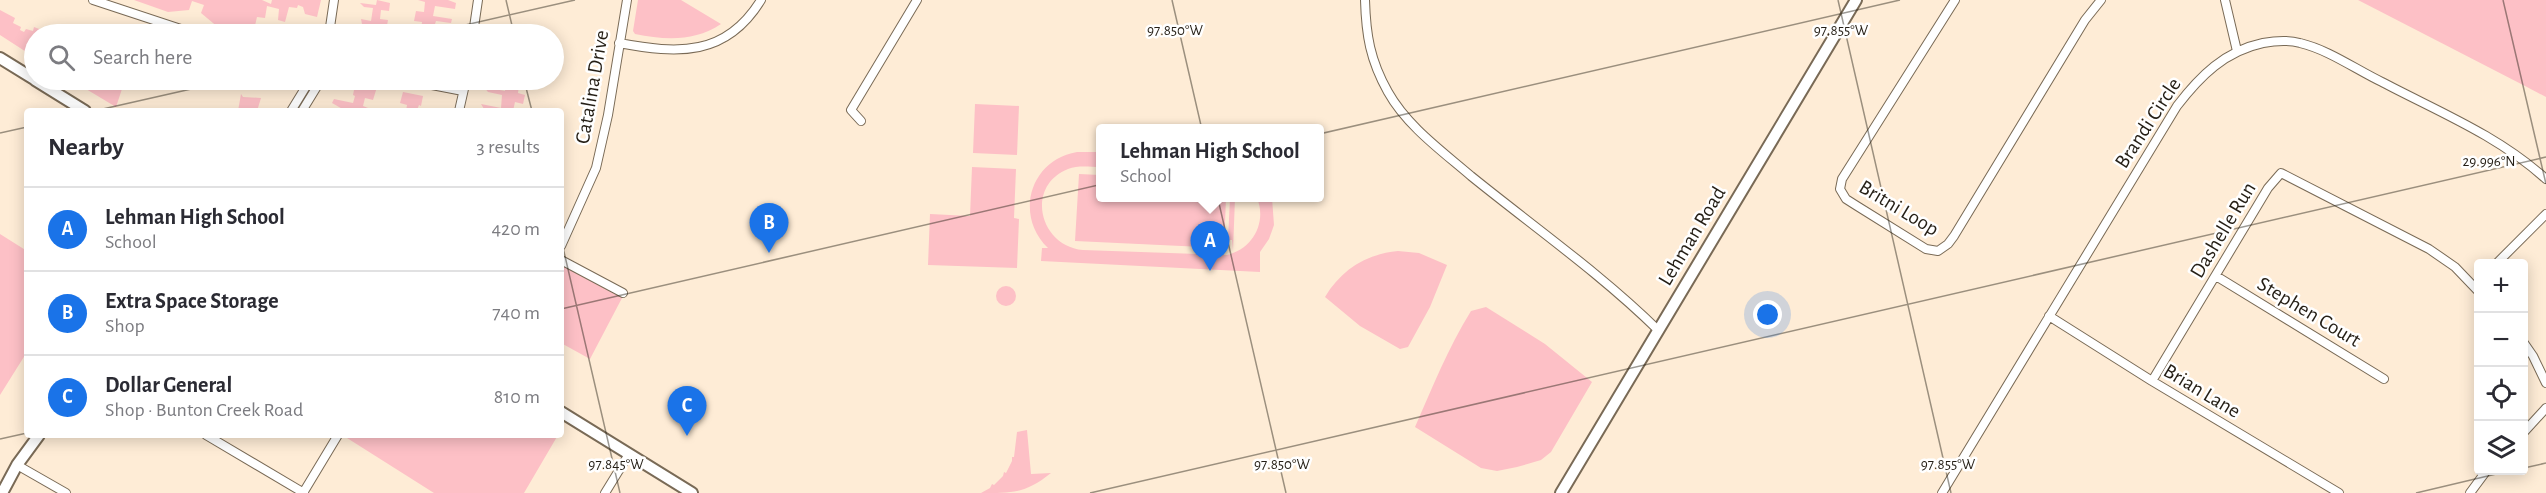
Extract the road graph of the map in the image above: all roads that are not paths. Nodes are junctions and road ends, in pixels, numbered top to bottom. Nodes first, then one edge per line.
1 (93, 0) edge
2 (334, 0) edge
3 (478, 0) edge
4 (627, 0) edge
5 (761, 0) edge
6 (916, 0) edge
7 (1365, 0) edge
8 (1856, 0) edge
9 (1955, 0) edge
10 (2101, 0) edge
11 (2225, 0) edge
12 (166, 24) edge
13 (330, 24) edge
14 (474, 24) edge
15 (619, 43) junction
16 (2237, 51) junction
17 (0, 58) edge
18 (24, 73) edge
19 (51, 90) edge
20 (304, 90) edge
21 (315, 90) edge
22 (458, 90) edge
23 (463, 91) joint
24 (80, 108) edge
25 (293, 108) edge
26 (304, 108) edge
27 (460, 108) edge
28 (861, 120) dead end
29 (2546, 179) edge
30 (2546, 214) edge
31 (564, 239) edge
32 (2501, 259) edge
33 (564, 262) edge
34 (2216, 276) junction
35 (2474, 284) edge
36 (623, 294) dead end
37 (2049, 316) junction
38 (1658, 330) junction
39 (2528, 350) edge
40 (2384, 379) dead end
41 (2152, 381) junction
42 (2546, 383) edge
43 (2546, 408) edge
44 (564, 414) edge
45 (2528, 427) edge
46 (37, 438) edge
47 (211, 438) edge
48 (336, 438) edge
49 (629, 454) junction
50 (17, 465) junction
51 (2484, 475) edge
52 (2, 493) edge
53 (66, 493) edge
54 (303, 493) edge
55 (605, 493) edge
56 (692, 493) edge
57 (1561, 493) edge
58 (1942, 493) edge
59 (2339, 493) edge
60 (2470, 493) edge

1 - 12 street
2 - 13 street
3 - 14 street
4 - 15 street, Catalina Drive
5 - 15 street
6 - 28 street
7 - 38 street
8 - 38 street, Lehman Road
9 - 10 street, Britni Loop
11 - 16 street
15 - 31 street, Catalina Drive
16 - 29 street, Brandi Circle
16 - 37 street, Brandi Circle
17 - 18 street
19 - 24 street
20 - 25 street
21 - 26 street
22 - 23 street
23 - 27 street
30 - 32 street
33 - 36 street
34 - 35 street, Dashelle Run
34 - 40 street, Stephen Court
34 - 41 street, Dashelle Run
37 - 41 street, Brian Lane
37 - 58 street, Brandi Circle
38 - 57 street, Lehman Road
39 - 42 street
41 - 59 street, Brian Lane
43 - 45 street
44 - 49 street
46 - 50 street
47 - 54 street
48 - 54 street
49 - 55 street
49 - 56 street
50 - 52 street
50 - 53 street
51 - 60 street

